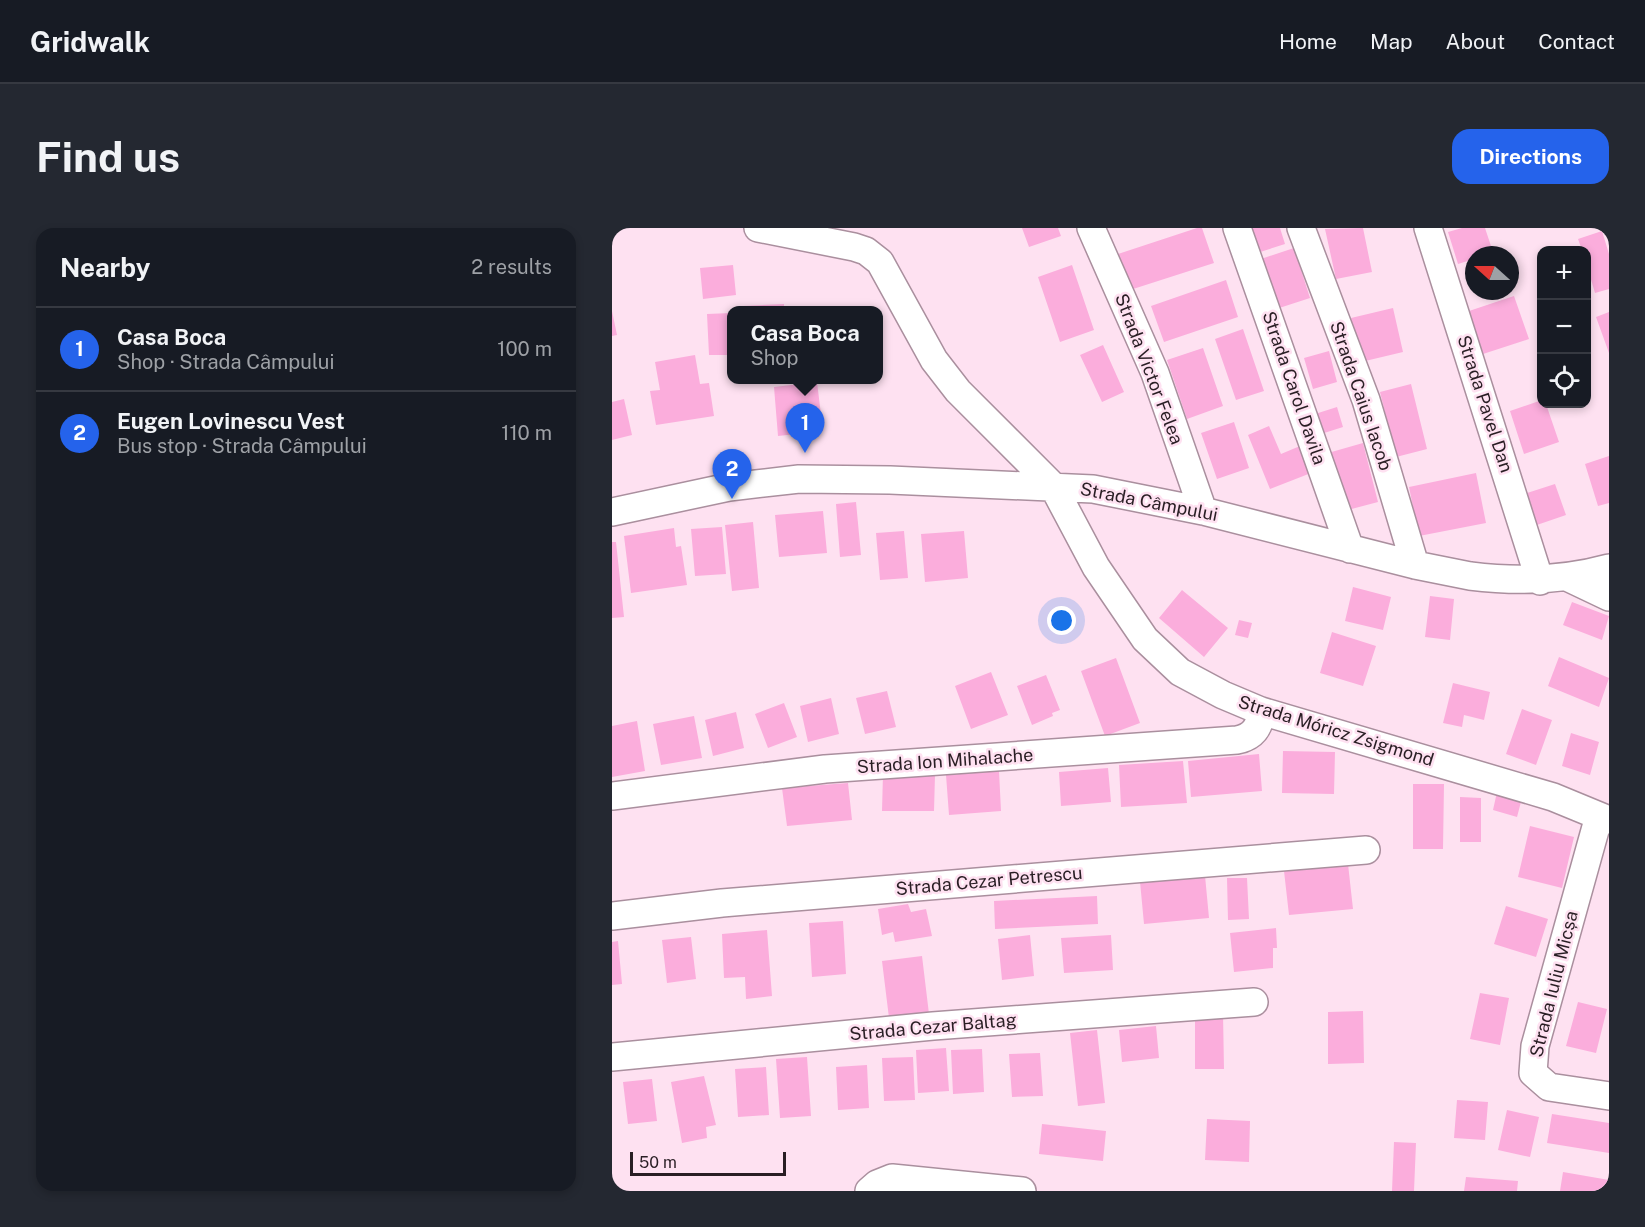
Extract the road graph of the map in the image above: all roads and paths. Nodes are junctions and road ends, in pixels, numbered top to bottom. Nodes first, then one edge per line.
1 (1091, 228) edge
2 (1237, 228) edge
3 (1301, 228) edge
4 (1428, 228) edge
5 (768, 229) edge
6 (1053, 486) junction
7 (1203, 511) junction
8 (612, 512) edge
9 (1350, 549) junction
10 (1415, 565) junction
11 (1609, 568) edge
12 (1568, 577) junction
13 (1540, 581) junction
14 (1609, 597) edge
15 (1261, 711) junction
16 (612, 796) edge
17 (1604, 818) edge
18 (1366, 850) dead end
19 (612, 915) edge
20 (1254, 1002) dead end
21 (612, 1057) edge
22 (1609, 1096) edge
23 (869, 1191) edge
24 (1022, 1191) edge

1 - 7 street, Strada Victor Felea
2 - 9 street, Strada Carol Davila
3 - 10 street, Strada Caius Iacob
4 - 13 street, Strada Pavel Dan
5 - 6 street, Strada Móricz Zsigmond
6 - 7 street, Strada Câmpului
6 - 8 street, Strada Câmpului
6 - 15 street, Strada Móricz Zsigmond
7 - 9 street, Strada Câmpului
9 - 10 street, Strada Câmpului
10 - 13 street, Strada Câmpului
11 - 12 street, Strada Câmpului
12 - 13 street, Strada Câmpului
12 - 14 street
15 - 16 street, Strada Ion Mihalache
15 - 17 street, Strada Móricz Zsigmond
17 - 22 street, Strada Iuliu Micșa
18 - 19 street, Strada Cezar Petrescu
20 - 21 street, Strada Cezar Baltag
23 - 24 street

